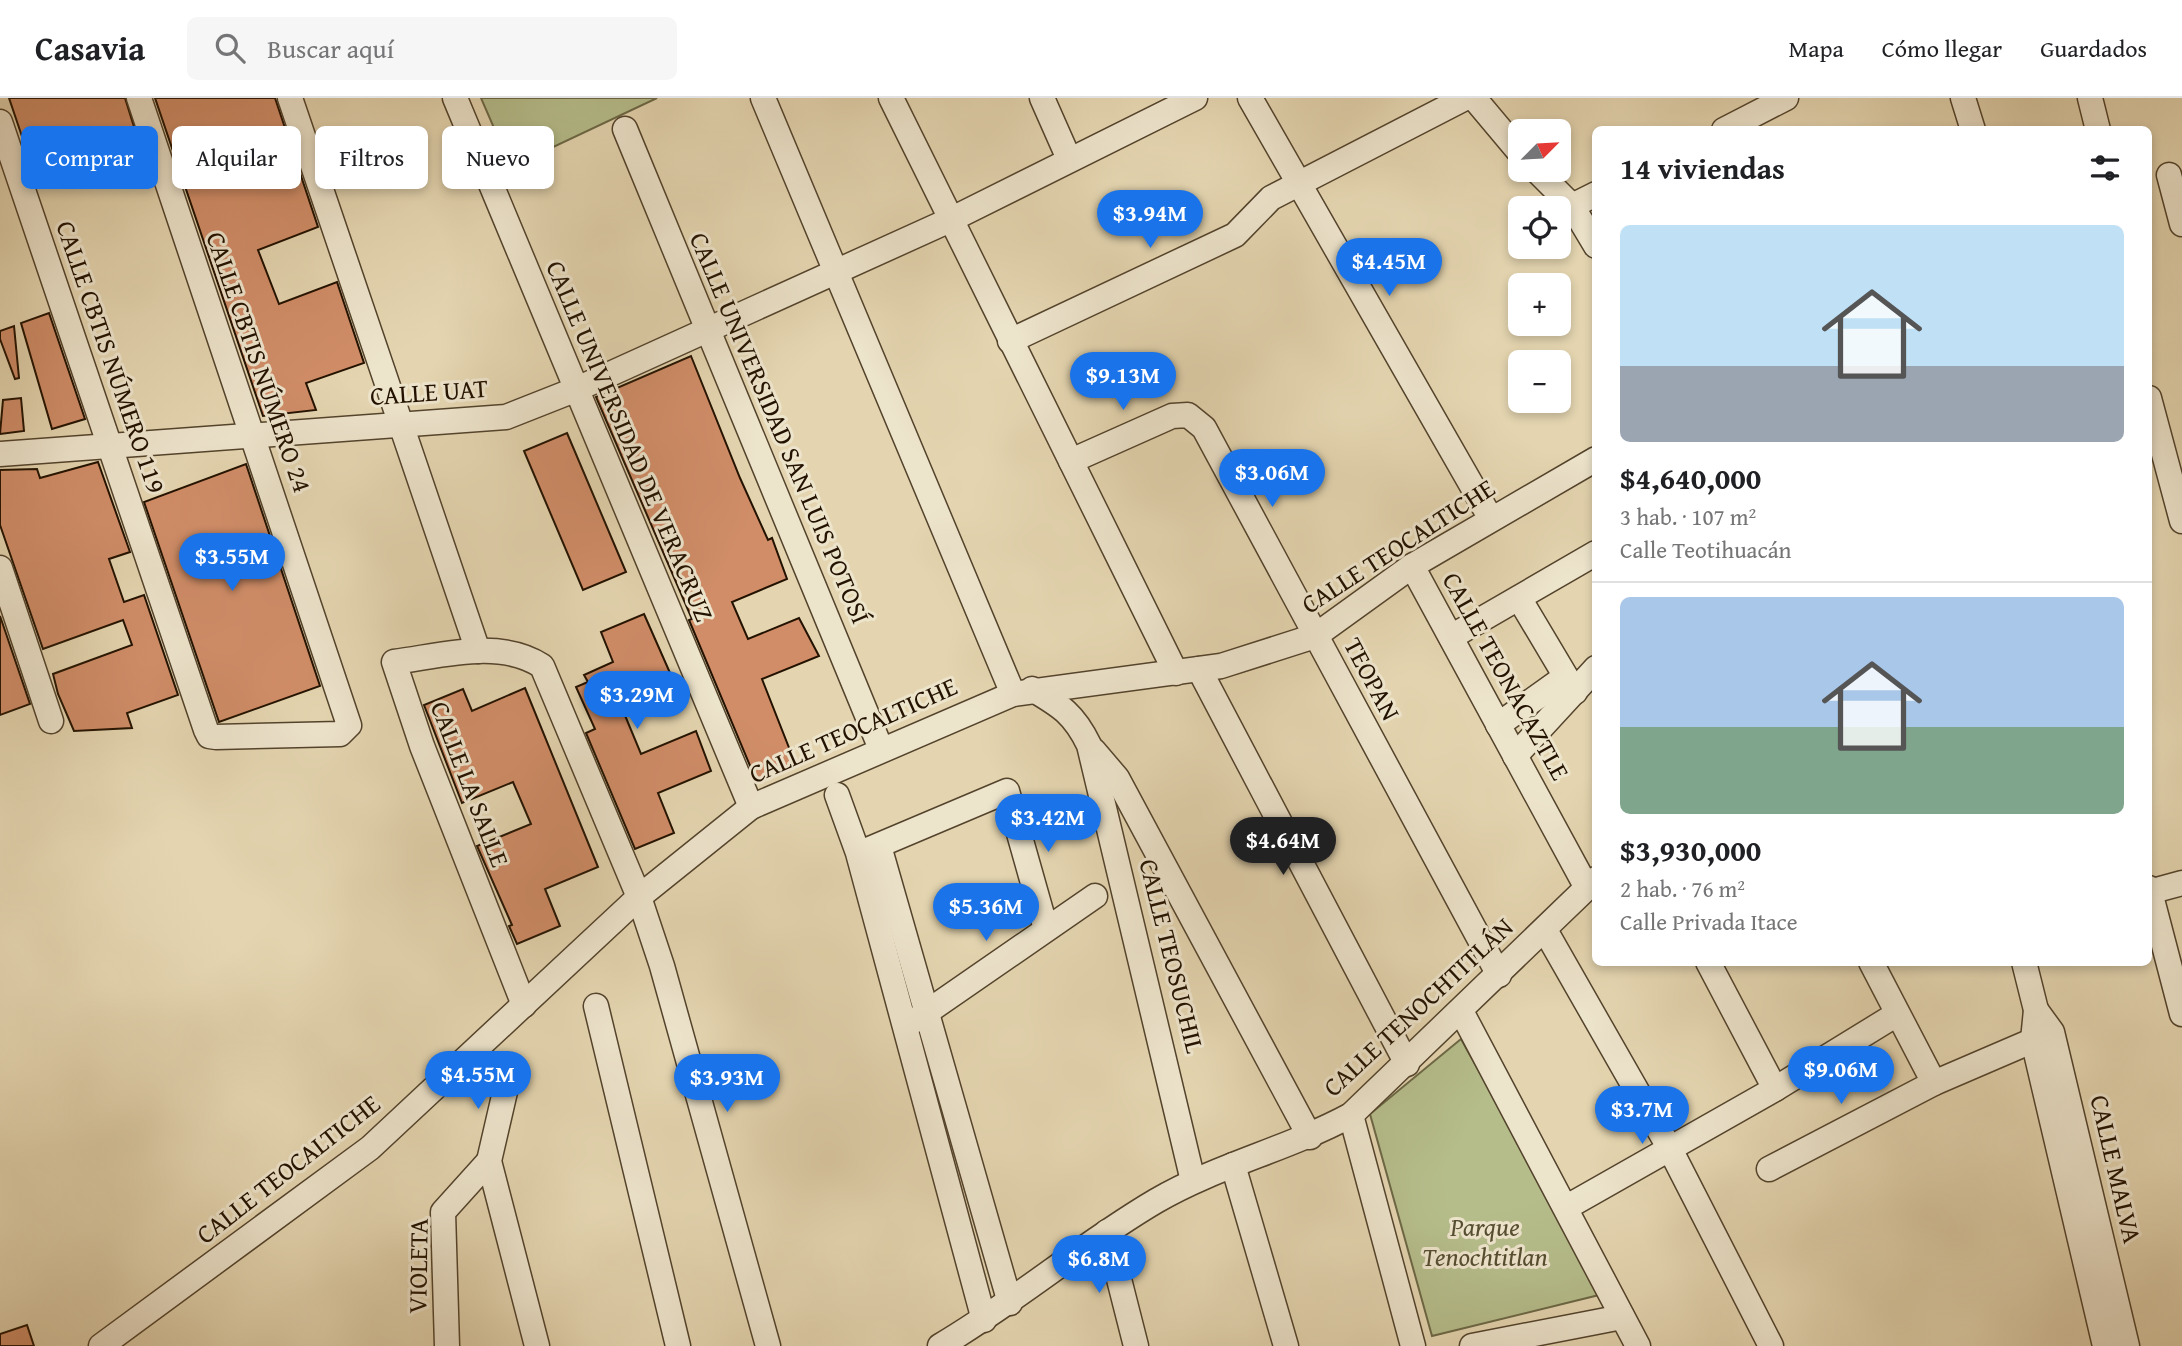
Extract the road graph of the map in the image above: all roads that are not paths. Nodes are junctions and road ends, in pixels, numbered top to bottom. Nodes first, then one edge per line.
1 (139, 98) edge
2 (290, 98) edge
3 (455, 98) edge
4 (763, 98) edge
5 (891, 98) edge
6 (1042, 98) edge
7 (1195, 98) edge
8 (1250, 98) edge
9 (1465, 98) edge
10 (1474, 98) edge
11 (1786, 98) edge
12 (1963, 98) edge
13 (2090, 98) edge
14 (0, 121) edge
15 (1732, 126) edge
16 (1972, 126) edge
17 (2097, 126) edge
18 (625, 129) dead end
19 (1508, 139) edge
20 (1069, 159) junction
21 (2176, 172) edge
22 (1548, 182) edge
23 (1298, 186) junction
24 (2152, 189) edge
25 (1592, 196) edge
26 (1572, 206) junction
27 (950, 220) junction
28 (2182, 224) edge
29 (1592, 239) edge
30 (834, 273) junction
31 (706, 330) junction
32 (1010, 341) junction
33 (577, 389) junction
34 (2152, 409) edge
35 (401, 424) junction
36 (253, 435) junction
37 (110, 446) junction
38 (0, 454) edge
39 (1592, 460) edge
40 (1071, 461) junction
41 (1491, 519) junction
42 (2182, 521) edge
43 (1592, 555) edge
44 (1412, 566) junction
45 (0, 568) edge
46 (1519, 598) junction
47 (1315, 636) junction
48 (1451, 637) junction
49 (478, 651) junction
50 (1187, 671) junction
51 (1592, 671) edge
52 (1570, 685) junction
53 (1022, 692) junction
54 (51, 721) dead end
55 (1498, 725) junction
56 (206, 730) joint
57 (1089, 745) junction
58 (881, 749) junction
59 (1515, 756) junction
60 (837, 794) dead end
61 (751, 807) junction
62 (869, 850) junction
63 (1592, 883) edge
64 (2182, 883) edge
65 (2152, 889) edge
66 (1095, 896) dead end
67 (639, 897) junction
68 (2152, 901) edge
69 (1046, 929) junction
70 (1545, 930) junction
71 (1709, 966) edge
72 (1873, 966) edge
73 (2025, 966) edge
74 (1499, 975) junction
75 (524, 1005) junction
76 (596, 1006) dead end
77 (926, 1011) junction
78 (1461, 1011) junction
79 (1897, 1014) junction
80 (2182, 1014) edge
81 (906, 1027) junction
82 (2043, 1036) junction
83 (1407, 1064) junction
84 (510, 1070) dead end
85 (1934, 1083) junction
86 (1775, 1089) junction
87 (1351, 1115) junction
88 (1310, 1137) junction
89 (1670, 1149) junction
90 (489, 1161) junction
91 (1233, 1165) junction
92 (1769, 1169) dead end
93 (1193, 1181) junction
94 (1567, 1207) junction
95 (1107, 1232) junction
96 (993, 1246) junction
97 (966, 1254) junction
98 (1010, 1303) junction
99 (1622, 1317) junction
100 (984, 1320) junction
101 (101, 1346) edge
102 (447, 1346) edge
103 (537, 1346) edge
104 (678, 1346) edge
105 (768, 1346) edge
106 (940, 1346) edge
107 (1136, 1346) edge
108 (1286, 1346) edge
109 (1413, 1346) edge
110 (1472, 1346) edge
111 (1638, 1346) edge
112 (1770, 1346) edge
113 (2105, 1346) edge
114 (2127, 1346) edge

1 - 36 street, CALLE CBTIS NÚMERO 24
2 - 35 street
3 - 33 street, CALLE UNIVERSIDAD DE VERACRUZ
4 - 30 street
5 - 27 street
6 - 20 street
7 - 20 street, CALLE UAT
8 - 23 street
9 - 23 street
10 - 19 street
11 - 15 street
12 - 16 street
13 - 17 street
14 - 37 street, CALLE CBTIS NÚMERO 119
18 - 31 street, CALLE UNIVERSIDAD SAN LUIS POTOSÍ
20 - 27 street, CALLE UAT
21 - 24 street
21 - 28 street
22 - 26 street
23 - 32 street
23 - 41 street
25 - 26 street
26 - 29 street
27 - 30 street, CALLE UAT
27 - 32 street
30 - 31 street, CALLE UAT
30 - 53 street
31 - 33 street, CALLE UAT
31 - 58 street, CALLE UNIVERSIDAD SAN LUIS POTOSÍ
32 - 40 street
33 - 35 street, CALLE UAT
33 - 61 street, CALLE UNIVERSIDAD DE VERACRUZ
34 - 42 street
35 - 36 street, CALLE UAT
35 - 49 street
36 - 37 street, CALLE UAT
36 - 56 street, CALLE CBTIS NÚMERO 24
37 - 38 street, CALLE UAT
37 - 56 street, CALLE CBTIS NÚMERO 119
39 - 41 street, CALLE TEOCALTICHE
40 - 47 street, TEOPAN
40 - 50 street
41 - 44 street, CALLE TEOCALTICHE
43 - 46 street
44 - 47 street, CALLE TEOCALTICHE
44 - 48 street, CALLE TEONACAZTLE
45 - 54 street
46 - 48 street
46 - 52 street
47 - 50 street, CALLE TEOCALTICHE
47 - 74 street, TEOPAN
48 - 55 street, CALLE TEONACAZTLE
49 - 67 street
49 - 75 street, CALLE LA SALLE
50 - 53 street, CALLE TEOCALTICHE
50 - 83 street
51 - 52 street
52 - 55 street
52 - 59 street
53 - 57 street, CALLE TEOSUCHIL
53 - 58 street, CALLE TEOCALTICHE
55 - 59 street, CALLE TEONACAZTLE
57 - 88 street
57 - 93 street, CALLE TEOSUCHIL
58 - 61 street, CALLE TEOCALTICHE
59 - 63 street, CALLE TEONACAZTLE
60 - 62 street
61 - 67 street, CALLE TEOCALTICHE
62 - 69 street
62 - 77 street
62 - 81 street
63 - 70 street, CALLE TENOCHTITLÁN
64 - 65 street
66 - 69 street
67 - 75 street, CALLE TEOCALTICHE
67 - 105 street
68 - 80 street
69 - 77 street
70 - 74 street, CALLE TENOCHTITLÁN
70 - 89 street
71 - 86 street
72 - 79 street
73 - 82 street, CALLE MALVA
74 - 78 street, CALLE TENOCHTITLÁN
75 - 101 street, CALLE TEOCALTICHE
76 - 104 street
77 - 81 street
77 - 96 street
78 - 83 street, CALLE TENOCHTITLÁN
78 - 94 street
79 - 85 street
79 - 86 street
81 - 97 street
82 - 85 street
82 - 113 street, CALLE MALVA
82 - 114 street, CALLE MALVA
83 - 87 street, CALLE TENOCHTITLÁN
84 - 90 street
85 - 92 street
86 - 89 street
87 - 88 street, CALLE TENOCHTITLÁN
87 - 109 street
88 - 91 street, CALLE TENOCHTITLÁN
89 - 94 street
89 - 112 street
90 - 102 street, VIOLETA
90 - 103 street
91 - 93 street, CALLE TENOCHTITLÁN
91 - 108 street
93 - 95 street, CALLE TENOCHTITLÁN
94 - 99 street
95 - 98 street, CALLE TENOCHTITLÁN
95 - 107 street
96 - 97 street
96 - 98 street
97 - 100 street
98 - 100 street, CALLE TENOCHTITLÁN
99 - 110 street
99 - 111 street
100 - 106 street, CALLE TENOCHTITLÁN

